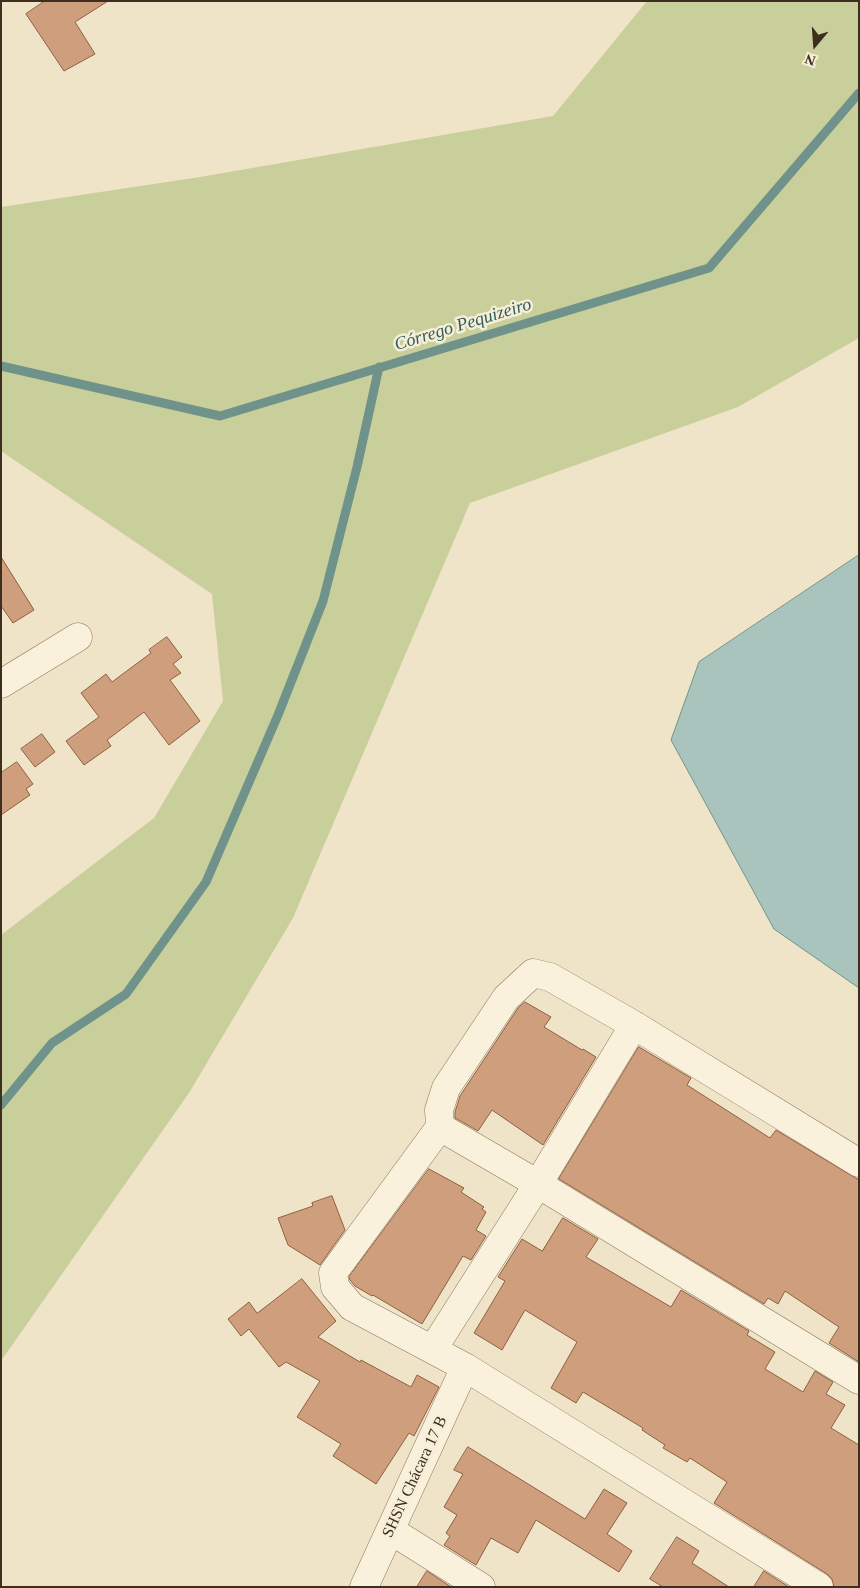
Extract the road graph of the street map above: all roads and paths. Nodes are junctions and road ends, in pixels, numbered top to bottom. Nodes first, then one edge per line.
1 (78, 637) dead end
2 (1, 684) edge
3 (634, 1025) junction
4 (440, 1127) junction
5 (859, 1163) edge
6 (538, 1184) junction
7 (433, 1349) junction
8 (465, 1367) junction
9 (859, 1380) edge
10 (390, 1530) junction
11 (364, 1587) edge
12 (480, 1587) edge
13 (819, 1587) edge

1 - 2 street
3 - 4 street
3 - 5 street
3 - 6 street
4 - 6 street
4 - 7 street
6 - 7 street
6 - 9 street
7 - 8 street
8 - 10 street, SHSN Chácara 17 B
8 - 13 street
10 - 11 street, SHSN Chácara 17 B
10 - 12 street

